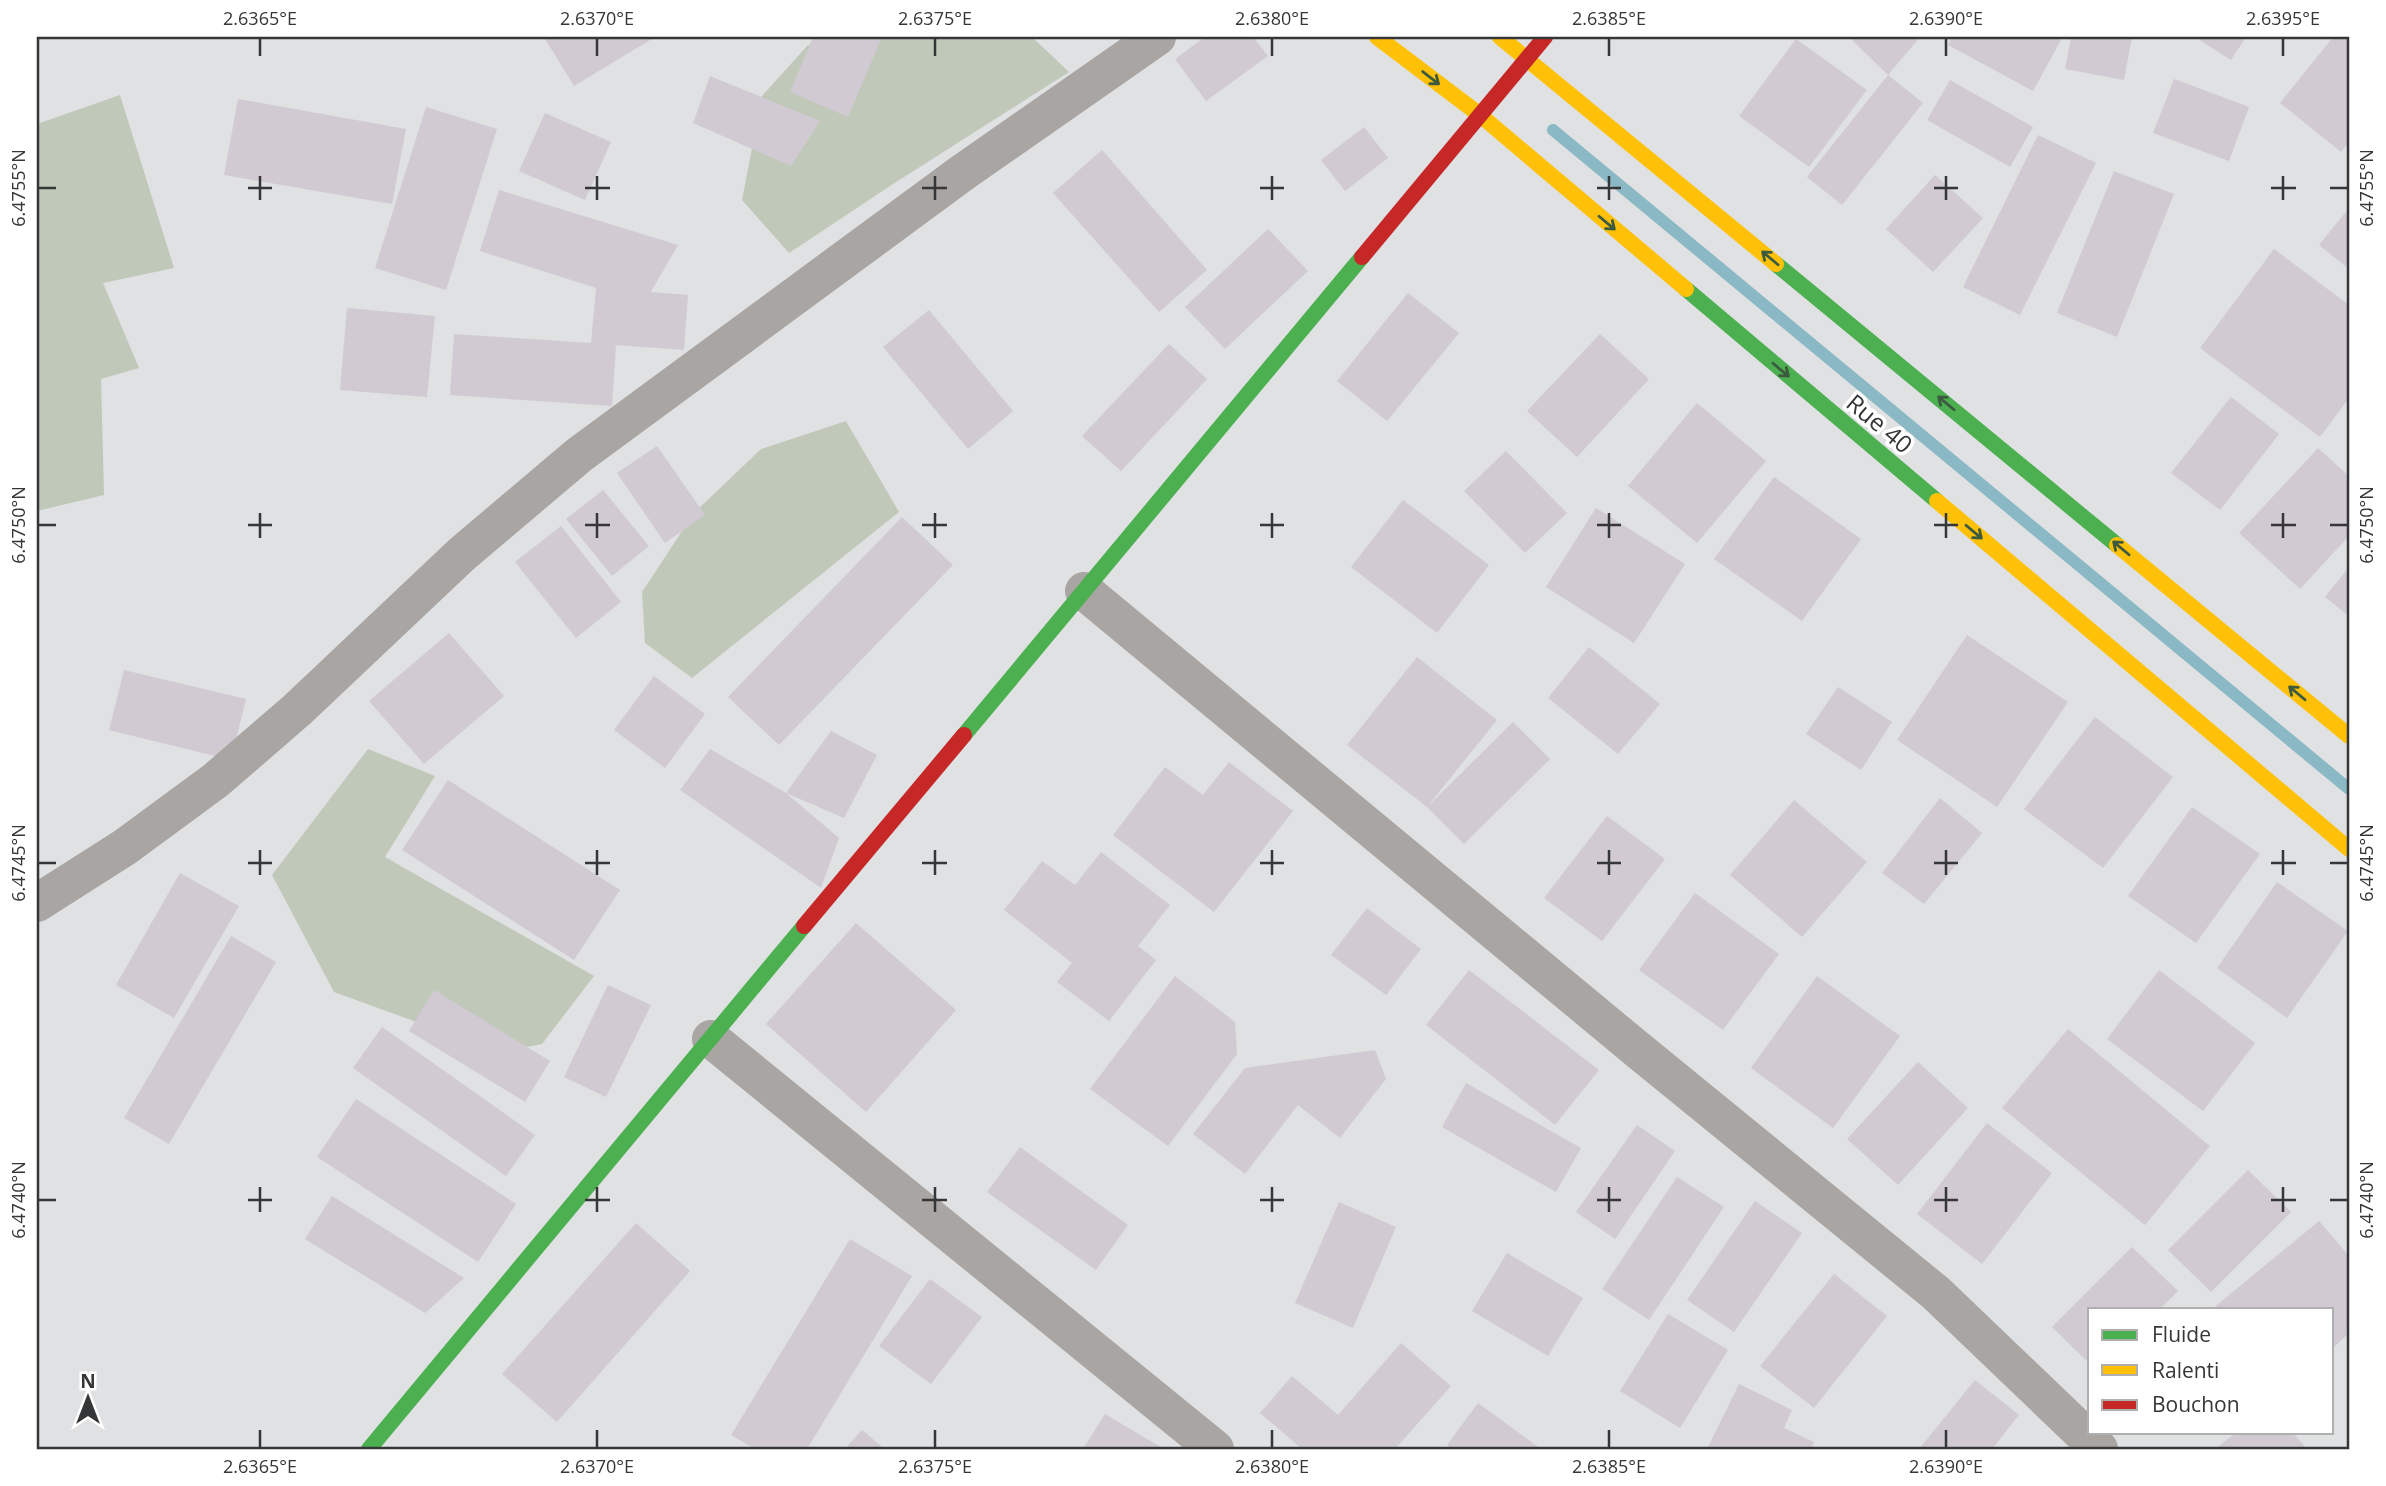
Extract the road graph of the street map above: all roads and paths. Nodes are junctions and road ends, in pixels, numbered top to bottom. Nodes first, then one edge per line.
1 (1157, 37) edge
2 (1377, 37) edge
3 (1500, 37) edge
4 (1545, 37) edge
5 (1527, 58) junction
6 (1479, 116) junction
7 (1084, 591) junction
8 (2349, 736) edge
9 (2349, 849) edge
10 (37, 903) edge
11 (711, 1038) junction
12 (369, 1449) edge
13 (1215, 1449) edge
14 (2099, 1449) edge

1 - 10 street
2 -> 6 main road, Rue 40
3 - 5 main road
4 - 5 main road
5 - 6 main road
8 -> 5 main road
6 - 7 main road
6 -> 9 main road, Rue 40
7 - 11 main road
7 - 14 street
11 - 12 main road
11 - 13 street

